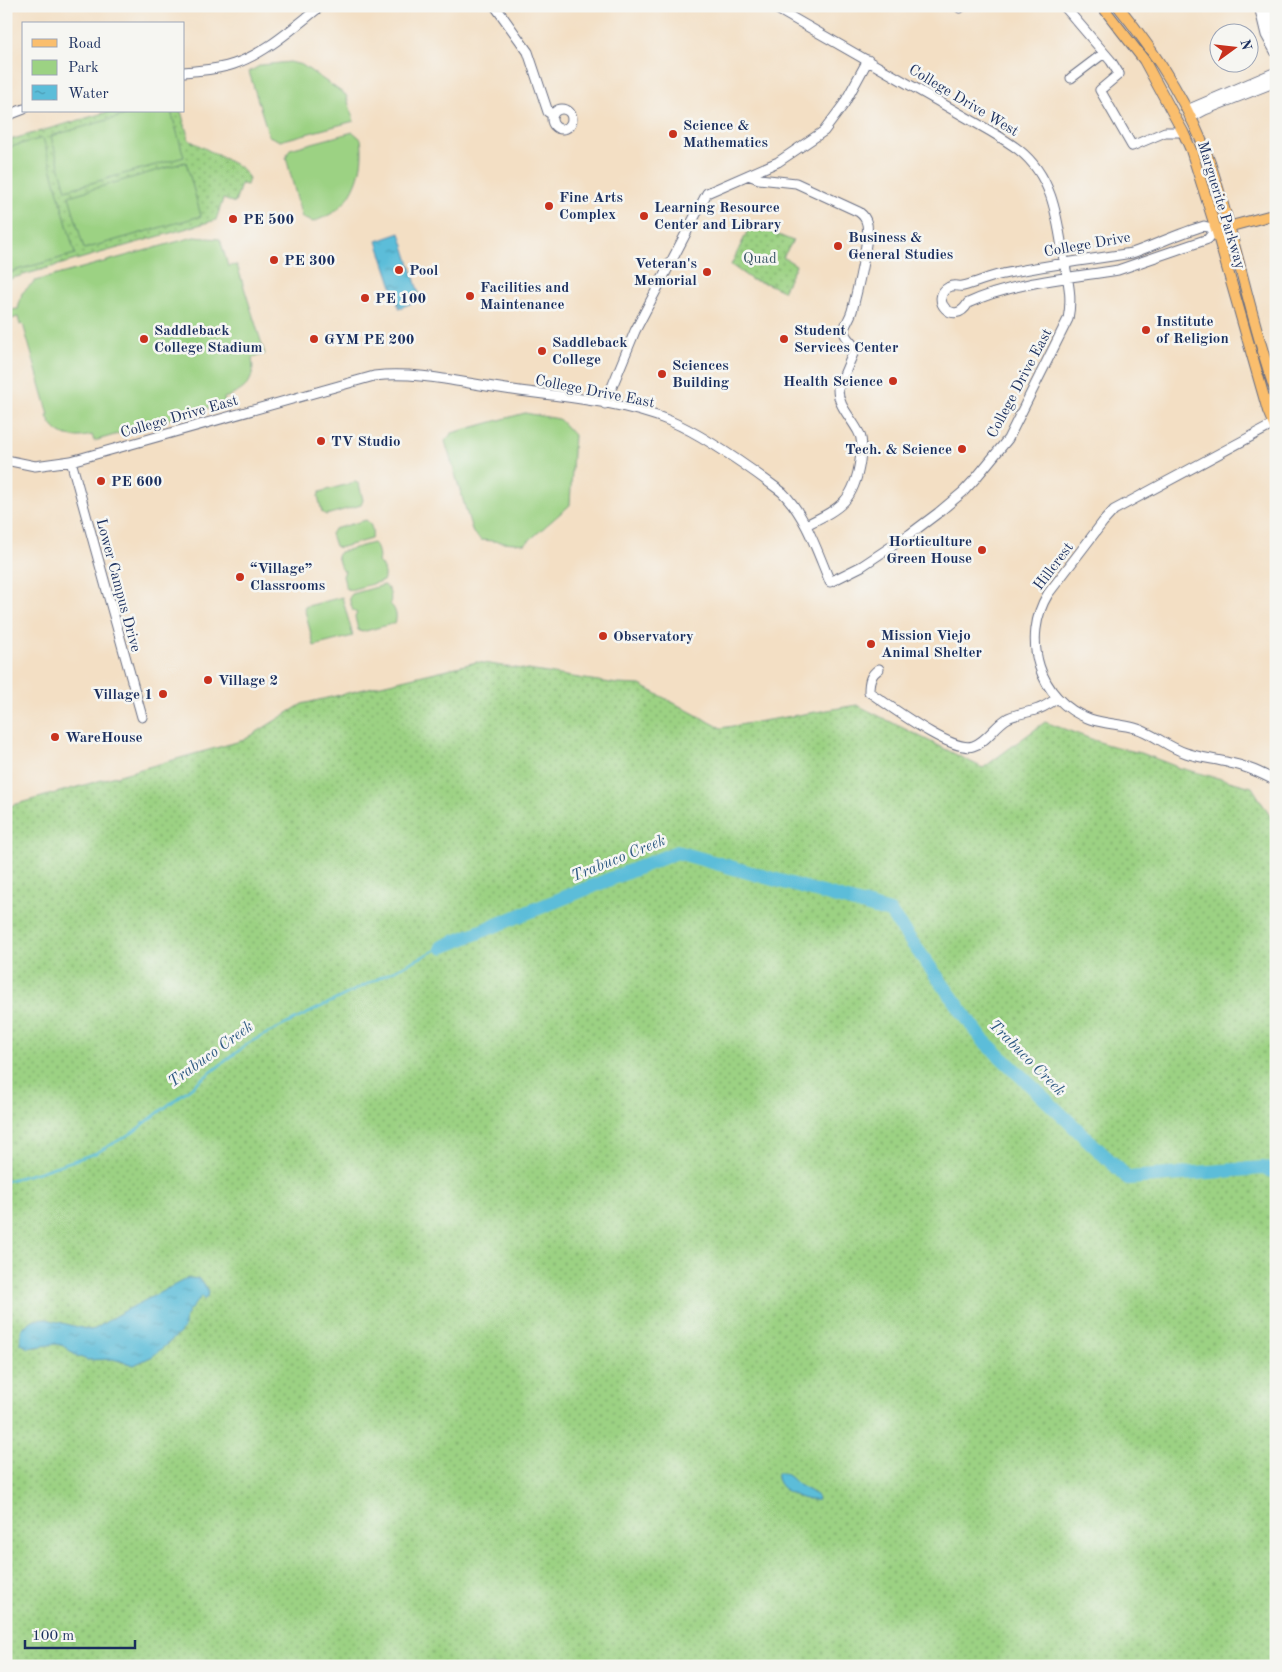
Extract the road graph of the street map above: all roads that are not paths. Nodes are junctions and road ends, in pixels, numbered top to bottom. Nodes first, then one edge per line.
1 (321, 6) edge
2 (495, 6) edge
3 (772, 6) edge
4 (1064, 6) edge
5 (1102, 6) edge
6 (1118, 6) edge
7 (1259, 6) edge
8 (1267, 6) edge
9 (1276, 37) edge
10 (1104, 53) junction
11 (1276, 53) edge
12 (868, 60) junction
13 (1144, 60) junction
14 (185, 72) edge
15 (1276, 72) edge
16 (1071, 78) dead end
17 (1276, 82) edge
18 (22, 110) edge
19 (1189, 114) junction
20 (553, 115) dead end
21 (6, 116) edge
22 (1183, 132) junction
23 (748, 175) junction
24 (1276, 214) edge
25 (1229, 228) junction
26 (1216, 230) junction
27 (1065, 263) junction
28 (1068, 278) junction
29 (961, 287) junction
30 (968, 303) junction
31 (1276, 394) edge
32 (605, 404) junction
33 (1275, 426) edge
34 (6, 460) edge
35 (71, 461) junction
36 (806, 525) junction
37 (879, 669) dead end
38 (1058, 698) junction
39 (142, 717) dead end
40 (1276, 782) edge

1 - 14 street
2 - 20 street
3 - 12 street, College Drive West
4 - 10 street
5 - 13 main road, Marguerite Parkway
6 - 19 main road, Marguerite Parkway
7 - 11 street
8 - 9 street
10 - 16 street
10 - 22 street
12 - 23 street
12 - 27 street, College Drive West
13 - 19 main road
13 - 22 main road, Marguerite Parkway
15 - 19 street
17 - 19 street
18 - 21 street
19 - 25 main road, Marguerite Parkway
22 - 26 main road, Marguerite Parkway
23 - 32 street
23 - 36 street
24 - 25 main road, College Drive
25 - 26 main road, College Drive
25 - 31 main road, Marguerite Parkway
26 - 27 street, College Drive
26 - 28 street, College Drive
26 - 33 main road, Marguerite Parkway
27 - 28 street, College Drive West
27 - 29 street, College Drive
28 - 30 street, College Drive
28 - 36 street, College Drive East
29 - 30 street
29 - 30 street, College Drive
32 - 35 street, College Drive East
32 - 36 street, College Drive East
33 - 38 street, Hillcrest
34 - 35 street, College Drive East
35 - 39 street, Lower Campus Drive
37 - 38 street
38 - 40 street, Hillcrest

